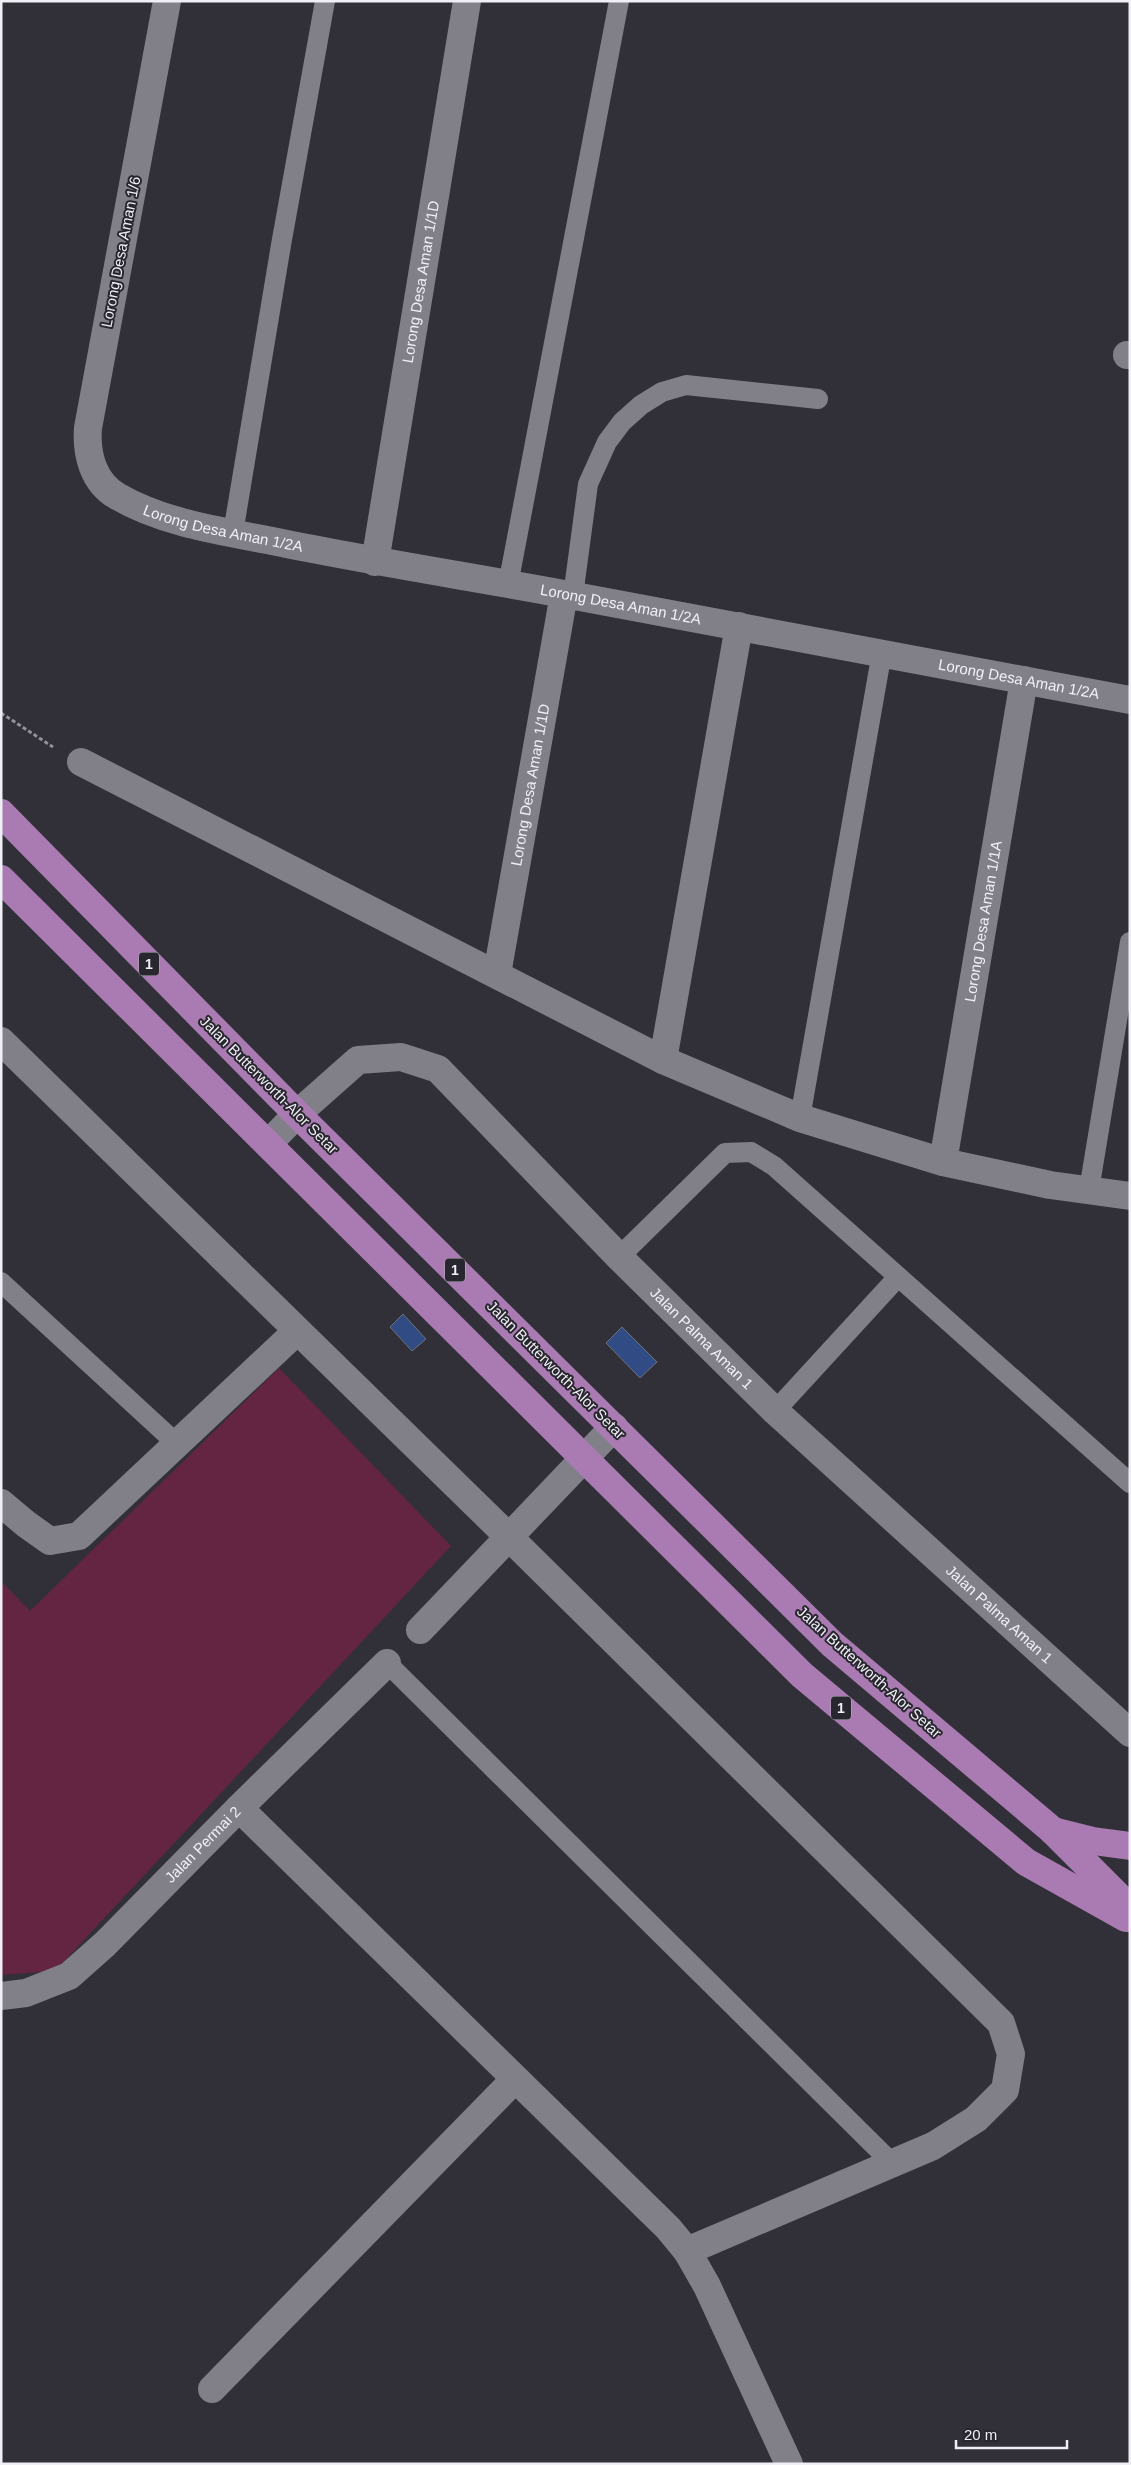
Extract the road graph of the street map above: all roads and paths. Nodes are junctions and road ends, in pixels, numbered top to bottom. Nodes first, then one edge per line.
1 (167, 1) edge
2 (325, 1) edge
3 (467, 1) edge
4 (619, 1) edge
5 (818, 399) dead end
6 (115, 495) joint
7 (233, 533) junction
8 (375, 562) junction
9 (508, 585) junction
10 (569, 595) junction
11 (739, 626) junction
12 (882, 652) junction
13 (1024, 680) junction
14 (1130, 700) edge
15 (1, 713) edge
16 (81, 762) joint
17 (1, 813) edge
18 (1, 879) edge
19 (1130, 942) edge
20 (497, 974) junction
21 (1, 1041) edge
22 (664, 1060) junction
23 (298, 1114) junction
24 (800, 1118) junction
25 (268, 1144) junction
26 (943, 1162) junction
27 (1090, 1190) junction
28 (1130, 1196) edge
29 (619, 1257) junction
30 (898, 1277) junction
31 (1, 1282) edge
32 (297, 1331) junction
33 (775, 1411) junction
34 (614, 1427) junction
35 (176, 1443) junction
36 (584, 1458) junction
37 (1130, 1483) edge
38 (1, 1502) edge
39 (509, 1537) junction
40 (420, 1630) dead end
41 (387, 1663) joint
42 (1130, 1733) edge
43 (238, 1808) junction
44 (1052, 1830) junction
45 (1130, 1846) edge
46 (1130, 1908) edge
47 (1130, 1920) edge
48 (1, 1996) edge
49 (515, 2079) junction
50 (892, 2163) junction
51 (687, 2251) junction
52 (212, 2389) dead end
53 (789, 2464) edge

1 - 6 street, Lorong Desa Aman 1/6
2 - 7 lane
3 - 8 street, Lorong Desa Aman 1/1D
4 - 9 lane
5 - 10 lane
6 - 7 street, Lorong Desa Aman 1/2A
7 - 8 street, Lorong Desa Aman 1/2A
8 - 9 street, Lorong Desa Aman 1/2A
9 - 10 street, Lorong Desa Aman 1/2A
10 - 11 street, Lorong Desa Aman 1/2A
10 - 20 street, Lorong Desa Aman 1/1D
11 - 12 street, Lorong Desa Aman 1/2A
11 - 22 street
12 - 13 street, Lorong Desa Aman 1/2A
12 - 24 lane
13 - 14 street, Lorong Desa Aman 1/2A
13 - 26 street, Lorong Desa Aman 1/1A
15 - 16 path
16 - 20 street
17 - 23 main road, Jalan Butterworth-Alor Setar / 1
18 - 25 main road, 1
19 - 27 lane
20 - 22 street
21 - 32 street
22 - 24 street
23 - 25 street, Jalan Palma Aman 1
23 - 29 street, Jalan Palma Aman 1
23 - 34 main road, Jalan Butterworth-Alor Setar / 1
24 - 26 street
25 - 36 main road, 1
26 - 27 street
27 - 28 street
29 - 30 lane
29 - 33 street, Jalan Palma Aman 1
30 - 33 lane
30 - 37 lane
31 - 35 lane
32 - 35 street
32 - 39 street
33 - 42 street, Jalan Palma Aman 1
34 - 36 street
34 - 44 main road, Jalan Butterworth-Alor Setar / 1
35 - 38 street
36 - 39 street
36 - 47 main road, 1
39 - 40 street
39 - 50 street
41 - 43 street, Jalan Permai 2
41 - 50 lane
43 - 48 street, Jalan Permai 2
43 - 49 street
44 - 45 main road
44 - 46 main road, Jalan Butterworth-Alor Setar / 1
49 - 51 street
49 - 52 street
50 - 51 street
51 - 53 street

